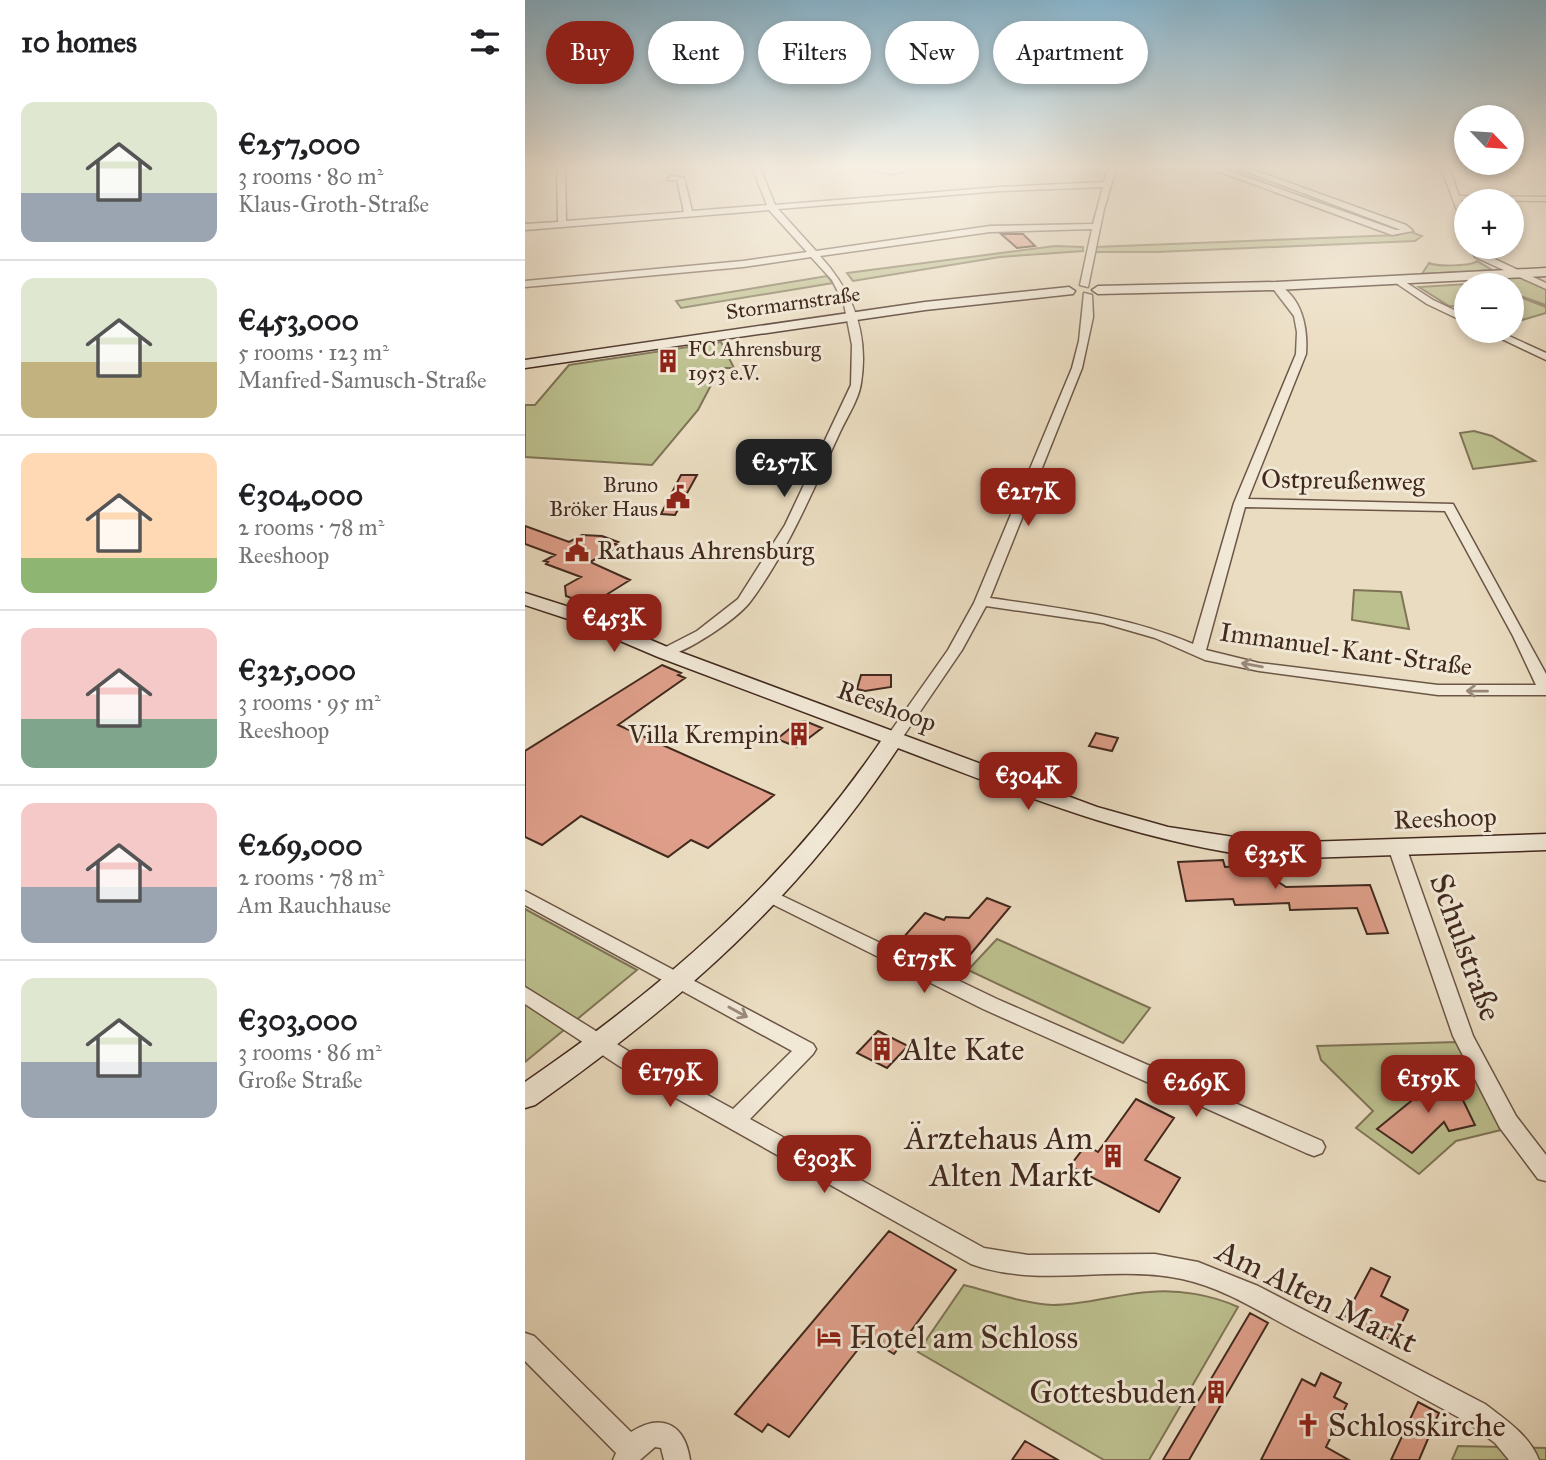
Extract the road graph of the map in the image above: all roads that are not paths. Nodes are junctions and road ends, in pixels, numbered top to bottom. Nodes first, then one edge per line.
1 (793, 233) edge
2 (960, 233) edge
3 (1096, 233) edge
4 (811, 254) junction
5 (1488, 259) edge
6 (1546, 272) edge
7 (1521, 273) joint
8 (1524, 275) edge
9 (1454, 276) edge
10 (1396, 279) junction
11 (525, 284) edge
12 (1276, 286) junction
13 (1546, 286) edge
14 (1090, 290) junction
15 (1454, 314) edge
16 (853, 316) junction
17 (1516, 343) edge
18 (1546, 357) edge
19 (525, 364) edge
20 (1240, 503) junction
21 (525, 589) edge
22 (525, 599) edge
23 (980, 601) junction
24 (578, 617) junction
25 (1198, 652) junction
26 (665, 653) junction
27 (1546, 690) edge
28 (894, 738) junction
29 (1546, 842) edge
30 (1397, 847) junction
31 (770, 896) junction
32 (525, 897) edge
33 (678, 979) junction
34 (525, 994) edge
35 (602, 1042) junction
36 (525, 1097) edge
37 (735, 1121) junction
38 (1314, 1147) dead end
39 (1546, 1172) edge
40 (525, 1344) edge
41 (628, 1454) edge
42 (677, 1460) edge
43 (1526, 1460) edge

1 - 4 street
2 - 4 street
3 - 14 street
4 - 11 street
4 - 16 street
5 - 7 street
6 - 7 street, Stormarnstraße
8 - 13 street
9 - 10 street, Stormarnstraße
10 - 12 street, Stormarnstraße
10 - 15 street
12 - 14 street, Stormarnstraße
12 - 20 street
14 - 16 street, Stormarnstraße
14 - 23 street
16 - 19 street, Stormarnstraße
16 - 26 street
17 - 18 street
20 - 25 street
20 - 27 street, Ostpreußenweg
21 - 24 street
22 - 24 street
23 - 25 street, Immanuel-Kant-Straße
23 - 28 street
24 - 26 street, Reeshoop
27 -> 25 street, Immanuel-Kant-Straße
26 - 28 street, Reeshoop
28 - 30 street, Reeshoop
28 - 31 street
29 - 30 street, Reeshoop
30 - 39 street, Schulstraße
31 - 33 street
31 - 38 street
32 - 33 street
33 - 35 street
33 -> 37 street
34 - 35 street, Am Alten Markt
35 - 36 street
35 - 37 street, Am Alten Markt
37 - 43 street, Am Alten Markt
40 - 41 street
41 - 42 street

